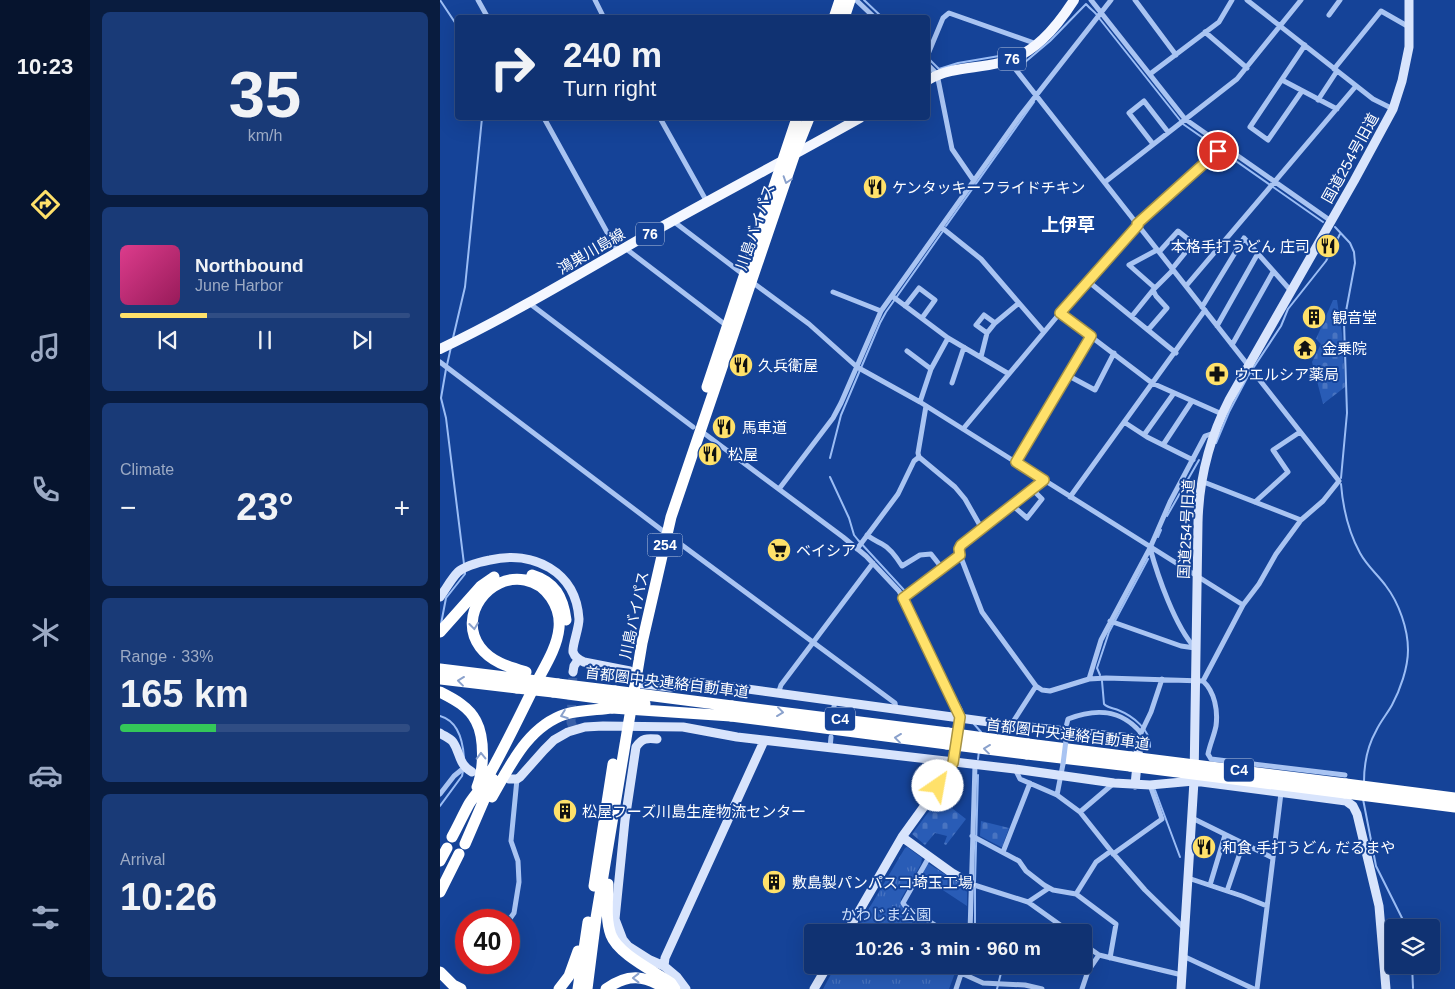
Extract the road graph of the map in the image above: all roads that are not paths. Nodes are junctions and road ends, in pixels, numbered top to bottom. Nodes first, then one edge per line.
1 (478, 0) edge
2 (595, 0) edge
3 (840, 0) edge
4 (850, 0) edge
5 (856, 0) edge
6 (1091, 0) edge
7 (1111, 0) edge
8 (1135, 0) edge
9 (1232, 0) edge
10 (1247, 0) edge
11 (1302, 0) edge
12 (1340, 0) edge
13 (1409, 0) edge
14 (1070, 1) edge
15 (1101, 13) junction
16 (486, 15) edge
17 (602, 15) edge
18 (835, 15) edge
19 (845, 15) edge
20 (872, 15) edge
21 (1329, 15) dead end
22 (1281, 27) junction
23 (1410, 28) junction
24 (1205, 32) junction
25 (1037, 44) junction
26 (1305, 45) junction
27 (930, 49) edge
28 (1176, 55) junction
29 (1009, 60) junction
30 (930, 67) edge
31 (1247, 68) junction
32 (1336, 70) junction
33 (937, 74) junction
34 (1150, 74) junction
35 (930, 79) edge
36 (1282, 80) junction
37 (1356, 86) junction
38 (1302, 91) junction
39 (1036, 95) junction
40 (1318, 100) junction
41 (1337, 109) junction
42 (1393, 109) junction
43 (545, 120) edge
44 (661, 120) edge
45 (796, 120) edge
46 (808, 120) edge
47 (856, 120) edge
48 (1183, 121) junction
49 (1168, 132) junction
50 (1152, 144) junction
51 (1220, 148) junction
52 (795, 153) junction
53 (782, 160) junction
54 (974, 181) junction
55 (1105, 182) junction
56 (1271, 184) junction
57 (707, 202) junction
58 (1331, 221) junction
59 (673, 222) junction
60 (1137, 224) junction
61 (941, 227) junction
62 (622, 250) junction
63 (1158, 251) junction
64 (1257, 255) junction
65 (1172, 269) junction
66 (1273, 272) junction
67 (748, 278) junction
68 (1089, 282) junction
69 (1186, 286) junction
70 (1154, 289) junction
71 (1291, 291) junction
72 (833, 292) dead end
73 (892, 296) junction
74 (529, 303) junction
75 (1019, 303) junction
76 (905, 306) junction
77 (1204, 309) junction
78 (881, 311) junction
79 (1060, 313) junction
80 (1132, 316) junction
81 (922, 318) junction
82 (995, 323) junction
83 (727, 326) junction
84 (1217, 326) junction
85 (1148, 330) junction
86 (1044, 332) junction
87 (987, 333) junction
88 (1091, 336) junction
89 (948, 338) junction
90 (1232, 345) junction
91 (964, 347) junction
92 (440, 349) edge
93 (907, 351) dead end
94 (1114, 353) junction
95 (1176, 353) junction
96 (981, 357) junction
97 (440, 362) edge
98 (857, 367) junction
99 (931, 369) junction
100 (1251, 369) junction
101 (1009, 374) junction
102 (1067, 376) junction
103 (952, 383) dead end
104 (1152, 383) junction
105 (1174, 393) junction
106 (920, 402) junction
107 (1192, 402) junction
108 (926, 406) junction
109 (1222, 414) junction
110 (1124, 422) junction
111 (697, 429) junction
112 (963, 430) junction
113 (1300, 432) junction
114 (1214, 433) junction
115 (1144, 435) junction
116 (1163, 445) junction
117 (919, 457) junction
118 (1193, 460) junction
119 (1016, 462) junction
120 (1044, 480) junction
121 (1201, 481) junction
122 (779, 490) junction
123 (1033, 490) junction
124 (1070, 497) junction
125 (1255, 502) junction
126 (1012, 505) junction
127 (1300, 520) junction
128 (982, 529) junction
129 (664, 532) junction
130 (867, 535) junction
131 (1150, 548) junction
132 (857, 549) junction
133 (960, 555) junction
134 (873, 563) junction
135 (942, 568) junction
136 (1197, 577) junction
137 (440, 597) edge
138 (903, 598) junction
139 (1243, 605) junction
140 (1112, 622) junction
141 (441, 632) edge
142 (814, 642) junction
143 (1195, 648) junction
144 (578, 660) junction
145 (440, 669) edge
146 (630, 670) junction
147 (573, 672) tunnel mouth
148 (440, 679) edge
149 (1090, 679) junction
150 (1162, 679) junction
151 (522, 680) junction
152 (1199, 681) junction
153 (635, 683) junction
154 (557, 685) junction
155 (1036, 686) junction
156 (440, 692) edge
157 (778, 694) junction
158 (614, 696) junction
159 (835, 701) junction
160 (896, 708) junction
161 (732, 711) junction
162 (834, 712) dead end
163 (960, 717) junction
164 (1011, 724) junction
165 (623, 727) junction
166 (440, 733) edge
167 (1141, 733) junction
168 (1066, 734) junction
169 (831, 737) dead end
170 (657, 738) dead end
171 (764, 740) junction
172 (950, 742) junction
173 (830, 748) junction
174 (954, 760) junction
175 (1131, 761) junction
176 (975, 765) junction
177 (466, 767) joint
178 (1015, 769) junction
179 (1337, 774) junction
180 (1062, 775) junction
181 (1345, 775) dead end
182 (513, 779) joint
183 (1194, 782) junction
184 (1030, 783) junction
185 (1114, 783) junction
186 (1135, 785) junction
187 (1150, 785) junction
188 (1281, 793) junction
189 (440, 794) edge
190 (1057, 795) junction
191 (1455, 798) edge
192 (1340, 800) junction
193 (470, 802) junction
194 (1455, 807) edge
195 (1080, 812) junction
196 (1192, 818) junction
197 (472, 831) junction
198 (610, 835) junction
199 (1225, 835) junction
200 (902, 837) junction
201 (975, 838) junction
202 (1243, 844) junction
203 (1003, 852) junction
204 (1112, 853) junction
205 (929, 857) junction
206 (1273, 858) junction
207 (440, 862) edge
208 (1188, 878) junction
209 (971, 884) junction
210 (1210, 885) junction
211 (1049, 888) junction
212 (1227, 891) junction
213 (440, 892) edge
214 (1076, 894) junction
215 (1028, 902) junction
216 (1267, 906) junction
217 (515, 909) edge
218 (852, 924) edge
219 (934, 924) edge
220 (970, 924) edge
221 (1059, 924) edge
222 (588, 925) junction
223 (1185, 929) junction
224 (1092, 950) edge
225 (1099, 955) junction
226 (1183, 956) junction
227 (1110, 958) junction
228 (664, 966) junction
229 (440, 972) edge
230 (823, 974) edge
231 (961, 974) edge
232 (963, 974) edge
233 (1182, 975) junction
234 (440, 981) edge
235 (1011, 987) edge
236 (447, 989) edge
237 (461, 989) edge
238 (558, 989) edge
239 (578, 989) edge
240 (587, 989) edge
241 (606, 989) edge
242 (666, 989) edge
243 (675, 989) edge
244 (686, 989) edge
245 (814, 989) edge
246 (956, 989) edge
247 (1042, 989) edge
248 (1082, 989) edge
249 (1181, 989) edge
250 (1256, 989) edge
251 (1386, 989) edge

1 - 16 street
2 - 17 street
3 - 18 highway
4 - 19 highway
5 - 20 street
6 - 15 street
7 - 15 street
8 - 28 street
9 - 24 street
10 - 22 street
11 - 22 street
12 - 21 street
13 - 23 street, 国道254号旧道
14 - 25 main road, 76
15 - 34 street
15 - 39 street
22 - 26 street
22 - 31 street
23 - 32 street
23 - 42 street, 国道254号旧道
24 - 28 street
24 - 31 street
25 - 27 street
25 - 29 main road, 76
26 - 32 street
26 - 36 street
28 - 34 street
29 - 33 main road, 76
29 - 39 street
30 - 33 street
31 - 48 street
32 - 37 street
32 - 40 street
33 - 35 main road, 76
33 - 54 street
34 - 48 street
36 - 38 street
36 - 38 street
37 - 41 street
37 - 42 street
38 - 40 street
39 - 54 street
39 - 55 street
40 - 41 street
41 - 56 street
42 - 58 street, 国道254号旧道
43 - 62 street
44 - 57 street
45 - 53 highway, 川島バイパス / 254
46 - 52 highway, 川島バイパス / 254
47 - 52 main road, 鴻巣川島線 / 76
48 - 49 street
48 - 51 street
49 - 50 street
49 - 50 street
50 - 55 street
51 - 56 street
51 - 60 street
52 - 53 main road, 鴻巣川島線 / 76
52 -> 67 highway, 川島バイパス / 254
53 - 57 main road, 鴻巣川島線 / 76
53 - 67 highway, 川島バイパス / 254
54 - 61 street
55 - 60 street
56 - 58 street
56 - 69 street
57 - 59 main road, 鴻巣川島線 / 76
58 - 71 street, 国道254号旧道
59 - 62 main road, 鴻巣川島線 / 76
59 - 67 street
60 - 63 street
60 - 68 street
61 - 73 street
61 - 75 street
62 - 74 main road, 鴻巣川島線 / 76
62 - 83 street
63 - 65 street
63 - 65 street
63 - 70 street
64 - 66 street
64 - 77 street
64 - 84 street
65 - 69 street
65 - 70 street
66 - 71 street
66 - 90 street
67 - 83 highway, 川島バイパス / 254
67 - 98 street
67 - 111 highway, 川島バイパス / 254
68 - 79 street
68 - 80 street
69 - 77 street
70 - 80 street
70 - 85 street
71 - 100 street, 国道254号旧道
72 - 78 street
73 - 76 street
73 - 78 street
74 - 92 main road, 鴻巣川島線 / 76
74 - 111 street
75 - 82 street
75 - 86 street
76 - 81 street
76 - 81 street
77 - 84 street
77 - 95 street
78 - 98 street
79 - 86 street
79 - 88 street
80 - 85 street
81 - 89 street
82 - 87 street
82 - 87 street
83 - 111 highway, 川島バイパス / 254
84 - 90 street
85 - 95 street
86 - 101 street
87 - 96 street
88 - 94 street
88 - 102 street
89 - 91 street
89 - 99 street
90 - 100 street
91 - 96 street
91 - 103 street
93 - 99 street
94 - 102 street
94 - 104 street
95 - 104 street
96 - 101 street
97 - 129 street
98 - 106 street
98 - 122 street
99 - 106 street
100 - 109 street, 国道254号旧道
100 - 113 street
101 - 112 street
102 - 119 street
104 - 105 street
104 - 110 street
105 - 107 street
105 - 115 street
106 - 108 street
107 - 109 street
107 - 116 street
108 - 112 street
108 - 117 street
109 - 114 street, 国道254号旧道
110 - 115 street
110 - 124 street
111 - 122 street
111 - 129 highway, 川島バイパス / 254
112 - 119 street
113 - 125 street
113 - 127 street
114 - 118 street
114 - 121 street, 国道254号旧道
115 - 116 street
116 - 118 street
117 - 128 street
117 - 130 street
118 - 131 street
119 - 120 street
120 - 123 street
120 - 124 street
121 - 125 street
121 - 136 street, 国道254号旧道
122 - 132 street
123 - 126 street
123 - 126 street
124 - 131 street
125 - 127 street
126 - 128 street
127 - 139 street
128 - 133 street
129 - 142 street
129 - 146 highway, 川島バイパス / 254
129 - 153 highway, 川島バイパス / 254
130 - 132 street
130 - 135 street
131 - 136 street
131 - 140 street
131 - 143 street
132 - 134 street
133 - 135 street
133 - 155 street
134 - 138 street
134 - 142 street
135 - 138 street
136 - 139 street
136 - 143 street, 国道254号旧道
137 - 144 street
138 - 163 street
139 - 152 street
140 - 143 street
140 - 149 street
141 - 197 highway
142 - 157 street
142 - 160 street
143 - 152 street, 国道254号旧道
144 - 146 street
144 - 147 street
145 - 151 highway, 首都圏中央連絡自動車道 / C4
146 - 165 highway, 川島バイパス / 254
151 -> 148 highway, 首都圏中央連絡自動車道 / C4
149 - 150 street
149 - 155 street
150 - 152 street
150 - 167 street
151 - 154 highway
151 - 154 highway, 首都圏中央連絡自動車道 / C4, bridge
193 -> 151 highway
152 - 179 street
152 - 183 street, 国道254号旧道
153 - 157 street
153 - 165 highway, 川島バイパス / 254
154 - 158 highway, 首都圏中央連絡自動車道 / C4
155 - 164 street
193 -> 156 highway
157 - 159 street
158 - 161 highway, bridge
158 - 161 highway, 首都圏中央連絡自動車道 / C4, bridge
158 -> 197 highway
159 - 160 street
159 - 162 street
160 - 163 street
161 - 172 highway, 首都圏中央連絡自動車道 / C4
163 - 164 street
163 - 172 street
164 - 168 street
165 - 171 street
165 - 182 street
165 - 198 highway, 川島バイパス / 254
165 - 222 highway, 川島バイパス / 254
166 - 177 street
167 - 168 street
167 - 168 street
167 - 186 street
168 - 180 street, bridge
169 - 173 street
170 - 228 street
171 - 173 street
171 - 228 street
172 - 175 highway, 首都圏中央連絡自動車道 / C4, bridge
173 - 174 street
174 - 176 street
174 - 200 street
175 - 191 highway, 首都圏中央連絡自動車道 / C4, bridge
175 - 194 highway, 首都圏中央連絡自動車道 / C4, bridge
176 - 178 street
176 - 201 street
177 - 189 street
178 - 180 street
178 - 184 street
179 - 181 street
179 - 192 street
180 - 185 street
180 - 190 street
182 - 217 street
183 - 187 street
183 - 188 street
183 - 196 street, 国道254号旧道
184 - 190 street
184 - 203 street
185 - 186 street
185 - 195 street
186 - 187 street
187 - 204 street
188 - 192 street
188 - 206 street
190 - 195 street
192 - 251 street
193 - 207 highway
195 - 204 street
196 - 199 street
196 - 208 street, 国道254号旧道
197 - 213 highway
198 - 240 highway, 川島バイパス / 254
198 - 243 highway
199 - 202 street
199 - 210 street
200 - 205 street
200 - 218 street
201 - 203 street
201 - 209 street
202 - 206 street
202 - 212 street
203 - 211 street
204 - 214 street
204 - 223 street
205 - 209 street
205 - 219 street
206 - 216 street
208 - 210 street
208 - 223 street, 国道254号旧道
209 - 215 street
209 - 220 street
210 - 212 street
211 - 214 street
211 - 215 street
212 - 216 street
214 - 227 street
215 - 221 street
216 - 250 street
222 - 238 highway
222 - 239 highway, 川島バイパス / 254
223 - 226 street, 国道254号旧道
224 - 225 street
225 - 227 street
225 - 248 street
226 - 233 street, 国道254号旧道
226 - 250 street
227 - 233 street
228 - 244 street
229 - 237 highway
230 - 245 street
231 - 246 street
232 - 235 street
233 - 249 street, 国道254号旧道
234 - 236 highway
235 - 247 street
242 -> 241 highway

